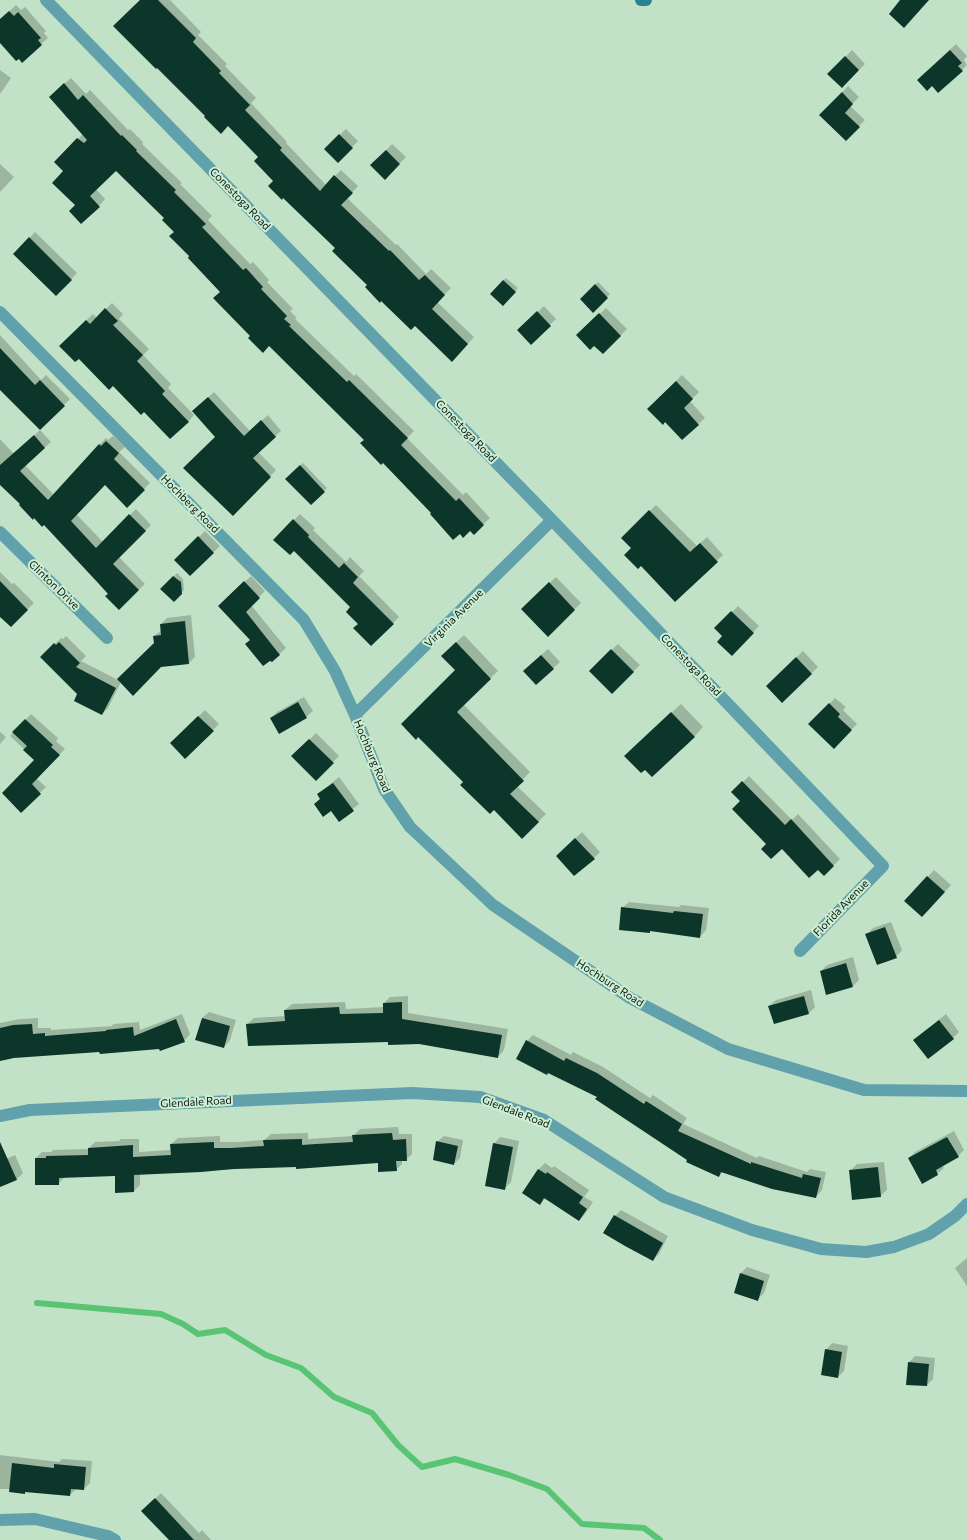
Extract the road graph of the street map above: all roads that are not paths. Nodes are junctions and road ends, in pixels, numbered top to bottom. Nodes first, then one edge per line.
1 (46, 0) edge
2 (642, 0) edge
3 (646, 0) edge
4 (0, 312) edge
5 (552, 520) junction
6 (0, 532) edge
7 (108, 638) dead end
8 (355, 715) junction
9 (883, 866) joint
10 (800, 951) dead end
11 (967, 1090) edge
12 (0, 1116) edge
13 (967, 1204) edge
14 (0, 1520) edge
15 (115, 1540) edge

1 - 5 street, Conestoga Road
2 - 3 street
4 - 8 street, Hochberg Road
5 - 8 street, Virginia Avenue
5 - 9 street, Conestoga Road
6 - 7 street, Clinton Drive
8 - 11 street, Hochburg Road
9 - 10 street, Florida Avenue
12 - 13 street, Glendale Road
14 - 15 street

